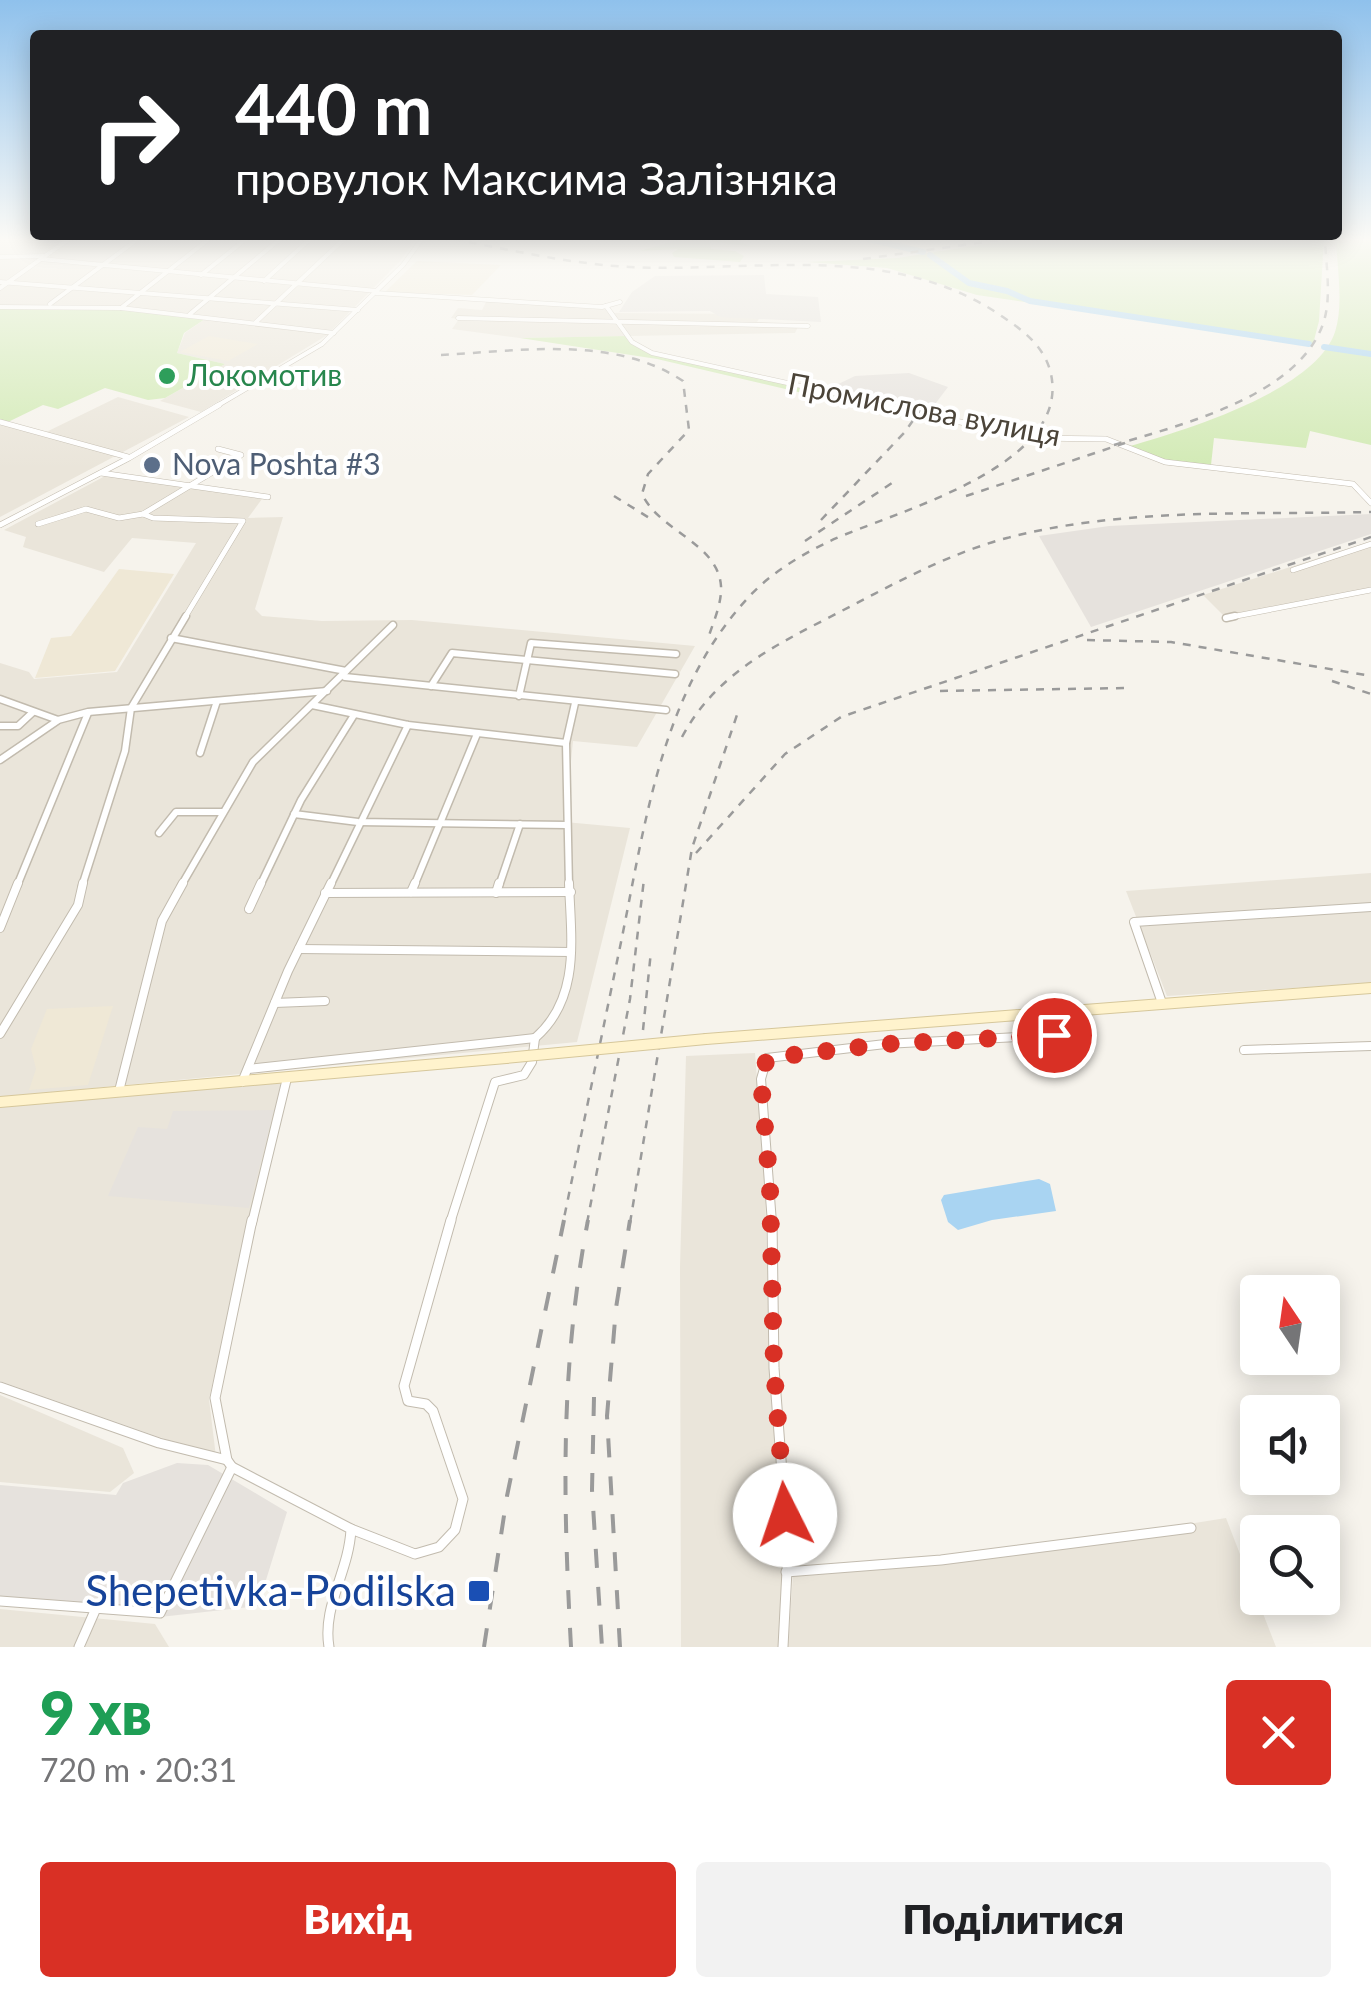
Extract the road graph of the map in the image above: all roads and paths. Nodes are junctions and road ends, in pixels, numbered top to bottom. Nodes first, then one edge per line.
1 (205, 316) edge
2 (263, 316) edge
3 (352, 316) edge
4 (613, 316) edge
5 (458, 318) dead end
6 (616, 320) junction
7 (256, 322) junction
8 (808, 326) dead end
9 (335, 334) junction
10 (0, 422) edge
11 (218, 449) dead end
12 (129, 458) junction
13 (100, 473) junction
14 (187, 486) junction
15 (268, 497) dead end
16 (1371, 502) edge
17 (143, 514) junction
18 (38, 524) dead end
19 (0, 526) edge
20 (1371, 544) edge
21 (1293, 570) dead end
22 (1371, 590) edge
23 (1226, 618) dead end
24 (394, 626) dead end
25 (171, 638) junction
26 (676, 654) dead end
27 (524, 663) junction
28 (346, 674) junction
29 (675, 674) dead end
30 (430, 686) junction
31 (328, 691) junction
32 (518, 696) junction
33 (0, 699) edge
34 (216, 701) junction
35 (575, 702) junction
36 (311, 704) junction
37 (132, 708) junction
38 (666, 710) dead end
39 (33, 712) junction
40 (88, 712) junction
41 (354, 715) junction
42 (58, 720) junction
43 (408, 725) junction
44 (0, 726) edge
45 (477, 734) junction
46 (566, 743) junction
47 (200, 753) dead end
48 (0, 760) edge
49 (222, 812) junction
50 (294, 814) junction
51 (358, 822) junction
52 (440, 823) junction
53 (520, 824) junction
54 (568, 825) junction
55 (160, 833) dead end
56 (411, 892) junction
57 (571, 892) junction
58 (325, 893) junction
59 (496, 893) junction
60 (1371, 907) edge
61 (248, 909) dead end
62 (0, 928) edge
63 (299, 949) junction
64 (571, 952) junction
65 (1371, 988) edge
66 (325, 1001) dead end
67 (274, 1003) junction
68 (1162, 1003) junction
69 (1042, 1012) junction
70 (0, 1034) edge
71 (534, 1038) junction
72 (1371, 1046) edge
73 (1244, 1050) dead end
74 (506, 1058) joint
75 (247, 1069) junction
76 (287, 1078) junction
77 (242, 1082) junction
78 (119, 1092) junction
79 (0, 1102) edge
80 (0, 1388) edge
81 (230, 1464) junction
82 (1191, 1528) dead end
83 (351, 1529) junction
84 (786, 1572) junction
85 (0, 1601) edge
86 (97, 1606) junction
87 (79, 1647) edge
88 (329, 1647) edge
89 (783, 1647) edge

1 - 7 street
2 - 7 street
3 - 9 street
4 - 6 street, Промислова вулиця
5 - 6 street
6 - 8 street
6 - 16 street, Промислова вулиця
7 - 9 street
9 - 12 street
10 - 12 street
11 - 14 street
12 - 13 street
13 - 14 street
13 - 19 street
14 - 15 street
14 - 17 street
17 - 18 street
17 - 25 street
20 - 21 street
22 - 23 street
24 - 28 street
25 - 28 street
25 - 37 street
26 - 27 street
27 - 29 street
27 - 30 street
27 - 32 street
28 - 30 street
28 - 31 street
30 - 32 street
31 - 34 street
31 - 36 street
32 - 35 street
33 - 39 street
34 - 37 street
34 - 47 street
35 - 38 street
35 - 46 street
36 - 41 street
36 - 49 street
37 - 40 street
37 - 70 street
39 - 42 street
39 - 44 street
40 - 42 street
40 - 62 street
41 - 43 street
41 - 50 street
42 - 48 street
43 - 45 street
43 - 51 street
45 - 46 street
45 - 52 street
46 - 54 street
49 - 55 street
49 - 78 street
50 - 51 street
50 - 61 street
51 - 52 street
51 - 58 street
52 - 53 street
52 - 56 street
53 - 54 street
53 - 59 street
54 - 57 street
56 - 58 street
56 - 59 street
57 - 59 street
57 - 64 street
58 - 63 street
60 - 68 street
63 - 64 street
63 - 67 street
64 - 71 street
65 - 68 main road
66 - 67 street
67 - 75 street
68 - 69 main road
69 - 74 main road, bridge
69 - 84 street
71 - 75 street
71 - 83 street
72 - 73 street
74 - 76 main road
75 - 77 street
76 - 77 main road
76 - 81 street
77 - 78 main road
78 - 79 main road
80 - 81 street
81 - 83 street
81 - 86 street
82 - 84 street
83 - 88 street
84 - 89 street
85 - 86 street
86 - 87 street

